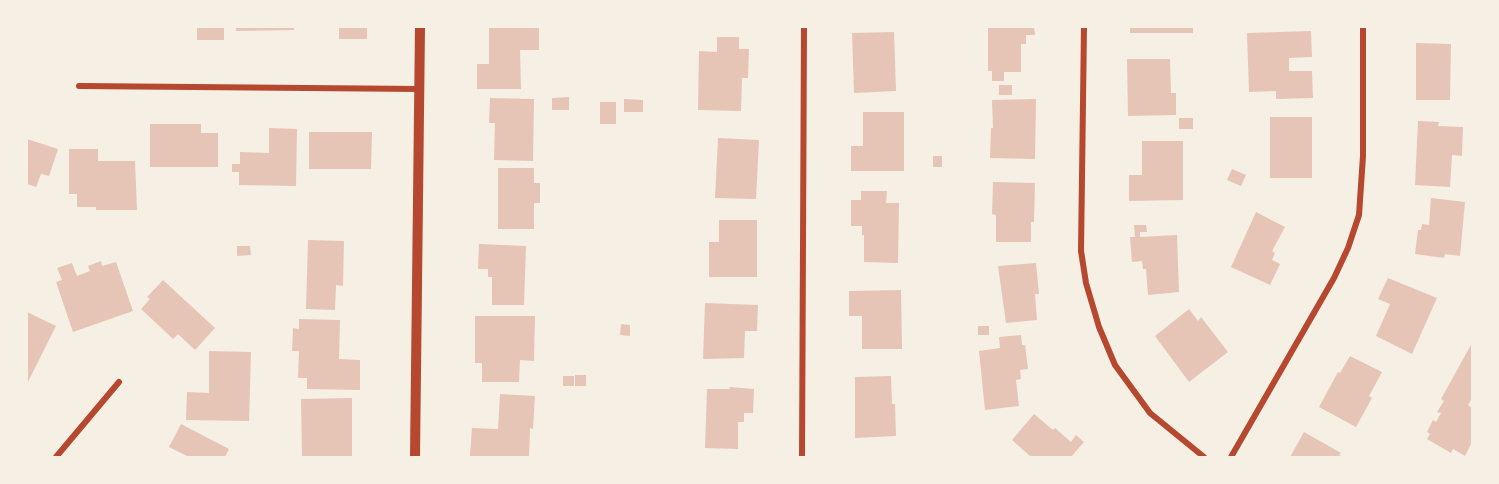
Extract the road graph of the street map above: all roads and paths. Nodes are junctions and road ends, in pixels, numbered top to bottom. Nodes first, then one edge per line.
1 (420, 27) edge
2 (804, 27) edge
3 (1084, 27) edge
4 (1363, 27) edge
5 (79, 86) dead end
6 (420, 89) junction
7 (119, 382) dead end
8 (56, 457) edge
9 (415, 457) edge
10 (802, 457) edge
11 (1204, 457) edge
12 (1231, 457) edge

1 - 6 street
2 - 10 street
3 - 11 street
4 - 12 street
5 - 6 street
6 - 9 street
7 - 8 street

